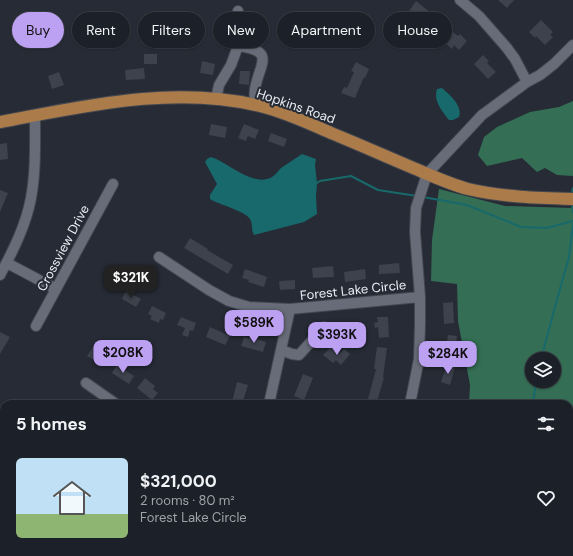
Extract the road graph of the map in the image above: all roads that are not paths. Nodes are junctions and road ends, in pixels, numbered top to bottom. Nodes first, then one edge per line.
1 (460, 0) edge
2 (573, 45) edge
3 (237, 48) edge
4 (252, 48) edge
5 (527, 82) junction
6 (216, 99) junction
7 (255, 105) junction
8 (36, 116) junction
9 (0, 122) edge
10 (427, 174) junction
11 (113, 184) dead end
12 (573, 198) edge
13 (159, 257) dead end
14 (7, 263) junction
15 (0, 275) edge
16 (56, 289) junction
17 (420, 297) junction
18 (290, 309) junction
19 (36, 326) dead end
20 (324, 327) dead end
21 (281, 350) junction
22 (86, 383) dead end
23 (110, 400) edge
24 (270, 400) edge
25 (411, 400) edge

1 - 5 street
2 - 5 street
3 - 6 street
4 - 7 street
5 - 10 street
6 - 7 main road, Hopkins Road
6 - 8 main road, Hopkins Road
7 - 10 main road, Hopkins Road
8 - 9 main road, Hopkins Road
8 - 14 street
10 - 12 main road, Hopkins Road
10 - 17 street
11 - 16 street, Crossview Drive
13 - 18 street, Forest Lake Circle
14 - 15 street
14 - 16 street
16 - 19 street, Crossview Drive
17 - 18 street, Forest Lake Circle
17 - 25 street
18 - 21 street
20 - 21 street
21 - 24 street
22 - 23 street

